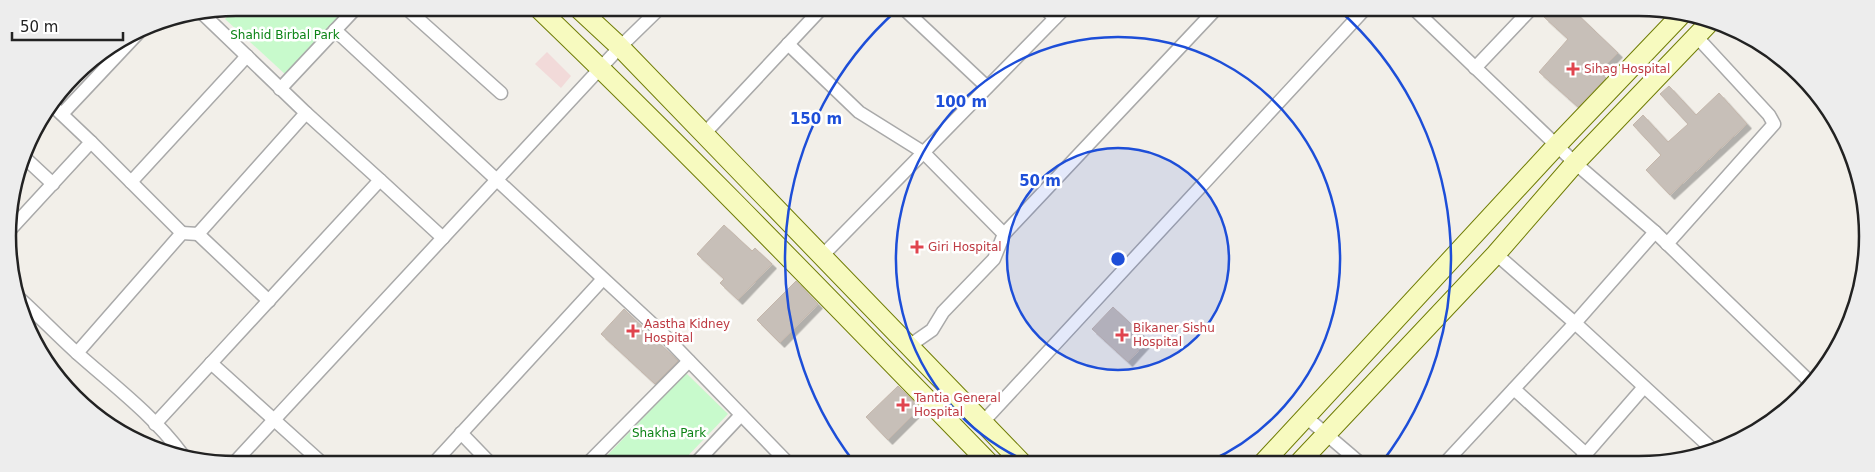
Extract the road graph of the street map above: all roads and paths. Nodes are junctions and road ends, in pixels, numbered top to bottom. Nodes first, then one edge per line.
1 (348, 16) edge
2 (415, 16) edge
3 (546, 16) edge
4 (587, 16) edge
5 (652, 16) edge
6 (814, 16) edge
7 (912, 16) edge
8 (1056, 16) edge
9 (1209, 16) edge
10 (1358, 16) edge
11 (1421, 16) edge
12 (1524, 16) edge
13 (211, 18) edge
14 (1677, 19) edge
15 (335, 30) junction
16 (1702, 30) edge
17 (788, 44) junction
18 (620, 47) junction
19 (121, 49) edge
20 (247, 56) junction
21 (601, 68) junction
22 (1475, 68) junction
23 (987, 87) junction
24 (280, 88) junction
25 (501, 93) dead end
26 (57, 110) edge
27 (306, 113) junction
28 (704, 134) junction
29 (91, 142) junction
30 (1557, 145) junction
31 (923, 152) junction
32 (29, 162) edge
33 (1575, 163) junction
34 (380, 180) junction
35 (497, 180) junction
36 (131, 182) junction
37 (53, 184) junction
38 (17, 218) edge
39 (1655, 232) junction
40 (182, 233) junction
41 (198, 234) junction
42 (1004, 234) junction
43 (443, 238) junction
44 (1667, 244) junction
45 (1496, 254) junction
46 (822, 256) junction
47 (603, 279) junction
48 (269, 301) junction
49 (28, 306) edge
50 (1575, 323) junction
51 (909, 346) junction
52 (77, 353) junction
53 (689, 361) junction
54 (211, 364) junction
55 (1806, 379) edge
56 (1644, 386) junction
57 (1514, 388) junction
58 (741, 415) junction
59 (1306, 416) junction
60 (275, 419) junction
61 (983, 422) junction
62 (155, 424) junction
63 (461, 433) junction
64 (1327, 434) junction
65 (1707, 445) edge
66 (177, 447) edge
67 (240, 456) edge
68 (315, 456) edge
69 (440, 456) edge
70 (484, 456) edge
71 (594, 456) edge
72 (702, 456) edge
73 (782, 456) edge
74 (983, 456) edge
75 (1016, 456) edge
76 (1269, 456) edge
77 (1305, 456) edge
78 (1353, 456) edge
79 (1451, 456) edge
80 (1580, 456) edge
81 (1584, 456) edge

1 - 15 street
2 - 25 street
3 - 21 street
4 - 18 street
5 - 18 street
6 - 17 street
7 - 23 street
8 - 23 street
9 - 42 street
10 - 61 street
11 - 22 street
12 - 22 street
13 - 20 street
14 - 30 street
15 - 24 street
15 - 35 street
16 - 33 street
16 - 44 street
17 - 28 street
17 - 31 street
18 - 21 street
18 - 28 street
19 - 26 street
20 - 24 street
20 - 36 street
21 - 35 street
21 - 74 street
22 - 30 street
23 - 31 street
24 - 27 street
26 - 29 street
27 - 34 street
27 - 41 street
28 - 46 street
29 - 36 street
29 - 37 street
30 - 33 street
30 - 59 street
31 - 42 street
31 - 46 street
32 - 37 street
33 - 39 street
33 - 45 street
34 - 43 street
34 - 48 street
35 - 43 street
35 - 47 street
36 - 40 street
37 - 38 street
39 - 44 street
39 - 50 street
40 - 41 street
40 - 52 street
41 - 48 street
42 - 51 street
43 - 60 street
44 - 55 street
45 - 50 street
45 - 64 street
46 - 51 street
47 - 53 street
47 - 63 street
48 - 54 street
49 - 52 street
50 - 56 street
50 - 57 street
51 - 61 street
52 - 62 street
53 - 58 street
53 - 71 street
54 - 60 street
54 - 62 street
56 - 65 street
56 - 81 street
57 - 79 street
57 - 80 street
58 - 72 street
58 - 73 street
59 - 64 street
59 - 76 street
60 - 67 street
60 - 68 street
61 - 75 street
62 - 66 street
63 - 69 street
63 - 70 street
64 - 77 street
64 - 78 street

